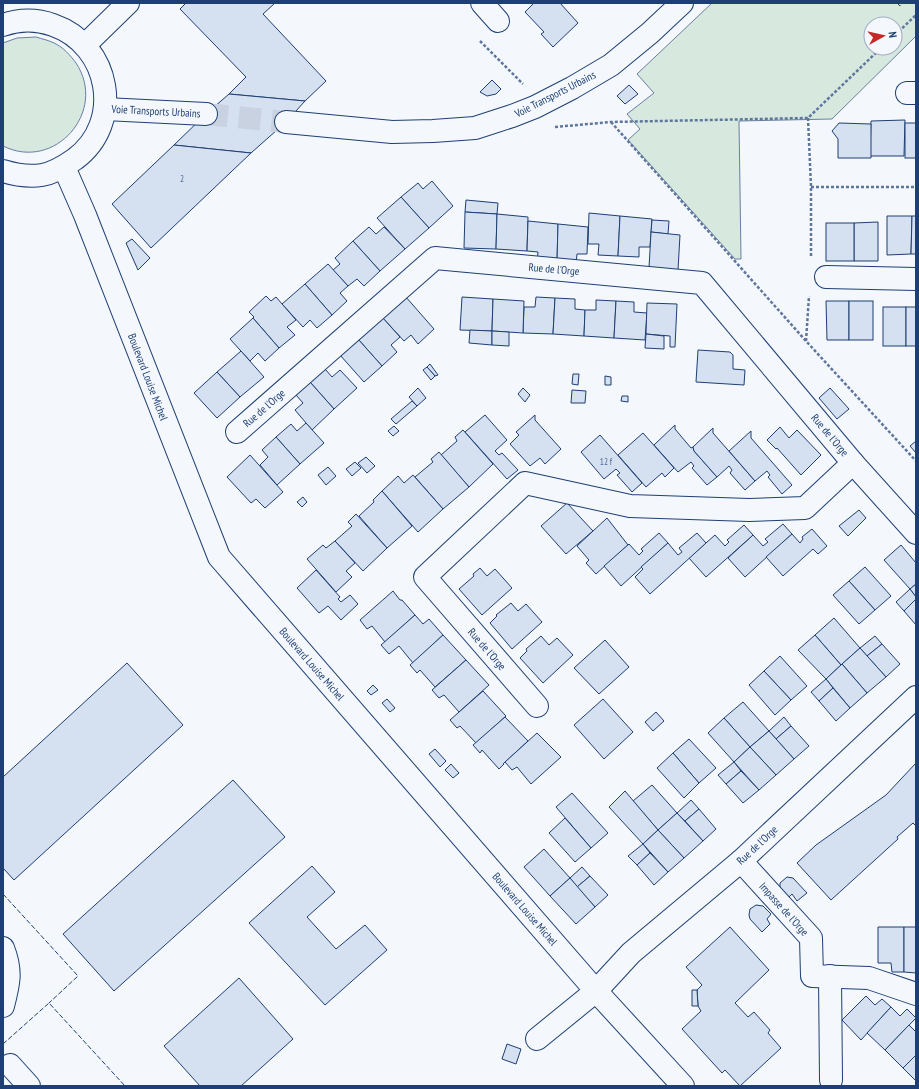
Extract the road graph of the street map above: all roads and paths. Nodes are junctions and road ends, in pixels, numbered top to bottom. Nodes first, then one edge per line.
1 (128, 3) edge
2 (482, 3) edge
3 (682, 3) edge
4 (916, 15) edge
5 (498, 21) joint
6 (3, 25) edge
7 (903, 27) edge
8 (85, 45) junction
9 (873, 56) edge
10 (535, 107) junction
11 (105, 109) junction
12 (206, 114) tunnel mouth
13 (808, 118) junction
14 (286, 122) tunnel mouth
15 (610, 122) junction
16 (64, 167) junction
17 (3, 171) edge
18 (811, 187) junction
19 (916, 187) edge
20 (811, 257) dead end
21 (916, 279) edge
22 (818, 283) joint
23 (806, 341) junction
24 (237, 432) dead end
25 (916, 461) edge
26 (853, 463) junction
27 (916, 533) edge
28 (916, 697) edge
29 (537, 706) dead end
30 (741, 861) junction
31 (3, 948) edge
32 (830, 976) junction
33 (596, 991) junction
34 (916, 994) edge
35 (3, 1006) edge
36 (538, 1039) dead end
37 (10, 1065) dead end
38 (831, 1080) dead end
39 (29, 1086) edge
40 (683, 1086) edge

1 - 8 street
2 - 5 street
3 - 10 street, Voie Transports Urbains
4 - 7 path
5 - 10 path
6 - 8 street
8 - 11 street
9 - 13 path
10 - 14 street, Voie Transports Urbains
10 - 15 path
11 - 12 street, Voie Transports Urbains
11 - 16 street
13 - 15 path
13 - 18 path
15 - 23 path
16 - 17 street
16 - 33 street, Boulevard Louise Michel
18 - 19 path
18 - 20 path
21 - 22 street
22 - 23 path
23 - 25 path
24 - 26 street, Rue de l'Orge
26 - 27 street, Rue de l'Orge
26 - 29 street, Rue de l'Orge
28 - 30 street, Rue de l'Orge
30 - 32 street, Impasse de l'Orge
30 - 33 street, Rue de l'Orge
31 - 35 street
32 - 34 street, Impasse de l'Orge
32 - 38 street
33 - 36 street, Rue de l'Orge
33 - 40 street, Boulevard Louise Michel
37 - 39 street

